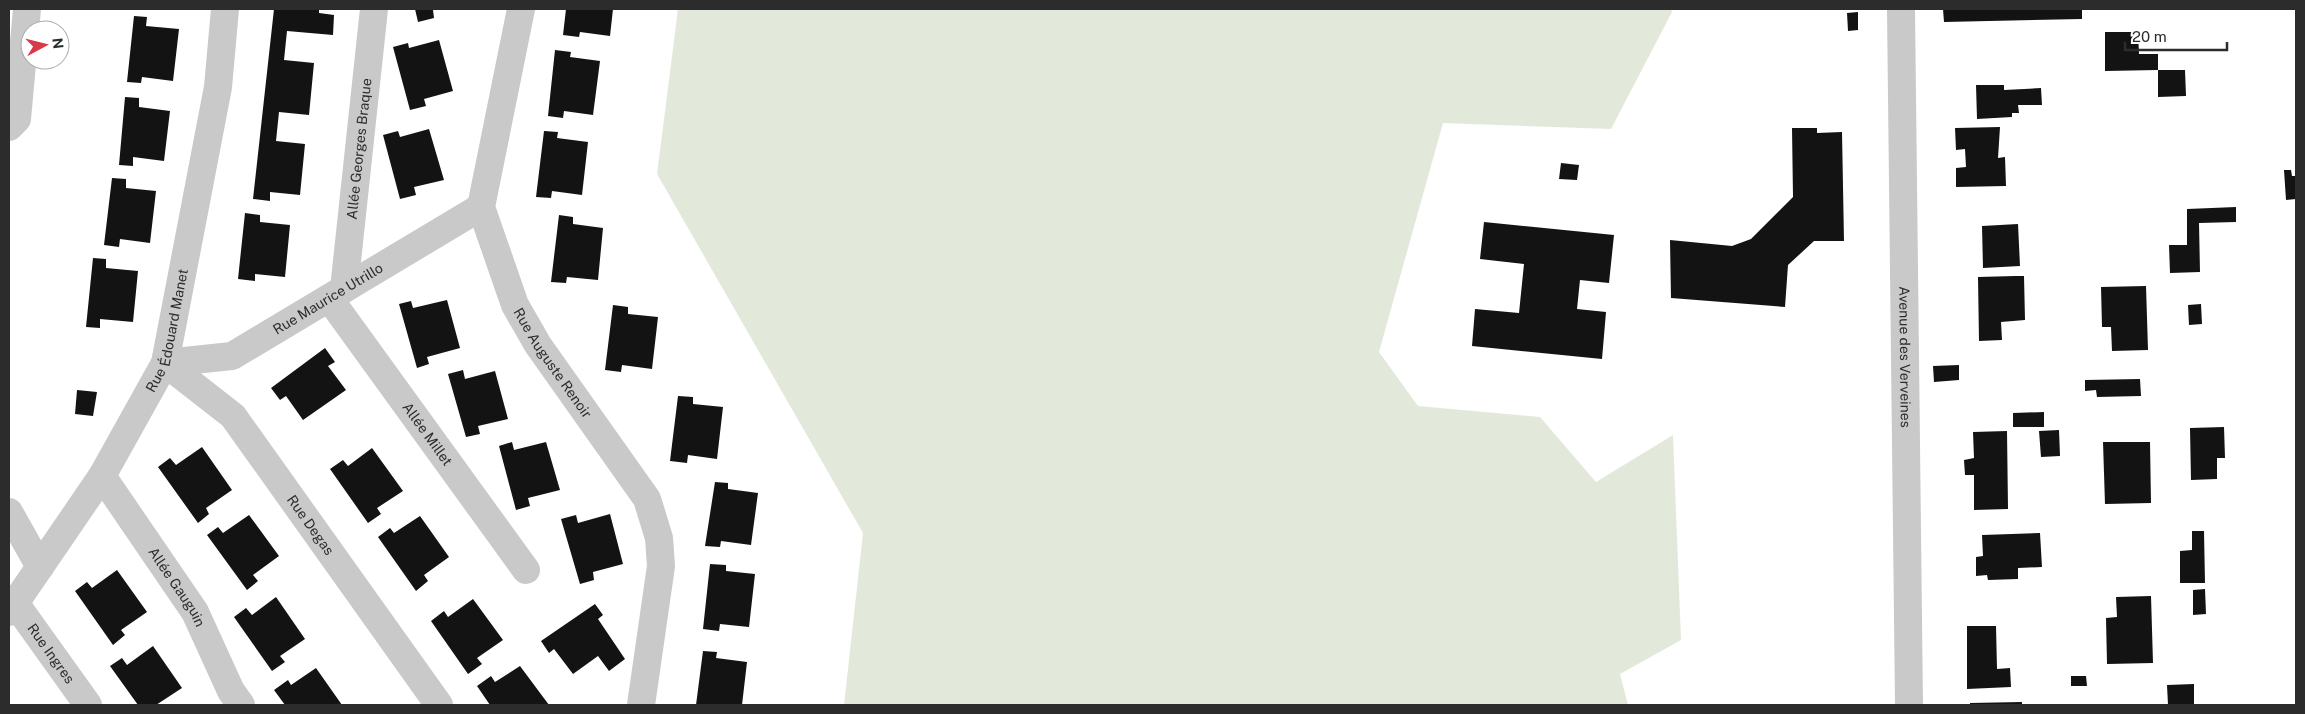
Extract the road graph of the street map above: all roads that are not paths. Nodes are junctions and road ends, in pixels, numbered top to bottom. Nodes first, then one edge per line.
1 (27, 9) edge
2 (225, 9) edge
3 (374, 9) edge
4 (521, 9) edge
5 (1901, 9) edge
6 (9, 127) edge
7 (480, 206) junction
8 (336, 294) junction
9 (165, 364) junction
10 (102, 476) junction
11 (9, 512) edge
12 (40, 567) junction
13 (526, 570) dead end
14 (12, 608) edge
15 (88, 705) edge
16 (241, 705) edge
17 (439, 705) edge
18 (642, 705) edge
19 (1909, 705) edge

1 - 6 street
2 - 9 street, Rue Édouard Manet
3 - 8 street, Allée Georges Braque
4 - 7 street
5 - 19 street, Avenue des Verveines
7 - 8 street, Rue Maurice Utrillo
7 - 18 street, Rue Auguste Renoir
8 - 9 street, Rue Maurice Utrillo
8 - 13 street, Allée Millet
9 - 10 street, Rue Édouard Manet
9 - 17 street, Rue Degas
10 - 12 street, Rue Édouard Manet
10 - 16 street, Allée Gauguin
11 - 12 street
12 - 14 street, Rue Édouard Manet
14 - 15 street, Rue Ingres

